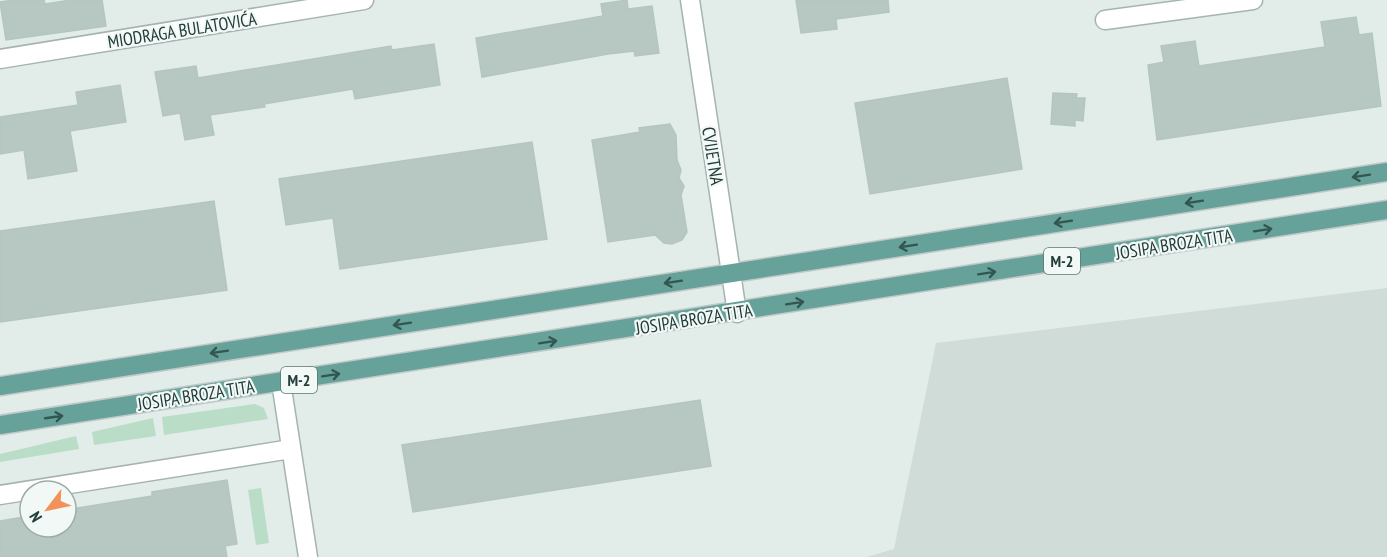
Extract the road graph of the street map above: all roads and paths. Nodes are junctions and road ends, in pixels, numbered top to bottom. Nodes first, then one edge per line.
1 (364, 0) edge
2 (690, 0) edge
3 (1253, 0) edge
4 (1105, 20) dead end
5 (0, 59) edge
6 (1387, 172) edge
7 (1387, 210) edge
8 (731, 273) junction
9 (737, 313) junction
10 (281, 382) junction
11 (0, 386) edge
12 (0, 425) edge
13 (291, 449) junction
14 (0, 495) edge
15 (308, 557) edge

1 - 5 street, MIODRAGA BULATOVIĆA
2 - 8 street, CVIJETNA
3 - 4 street
6 -> 8 main road, M-2
9 -> 7 main road, JOSIPA BROZA TITA / M-2
8 - 9 street, CVIJETNA
8 -> 11 main road, M-2
10 -> 9 main road, JOSIPA BROZA TITA / M-2
12 -> 10 main road, JOSIPA BROZA TITA / M-2
10 - 13 street
13 - 14 street
13 - 15 street

